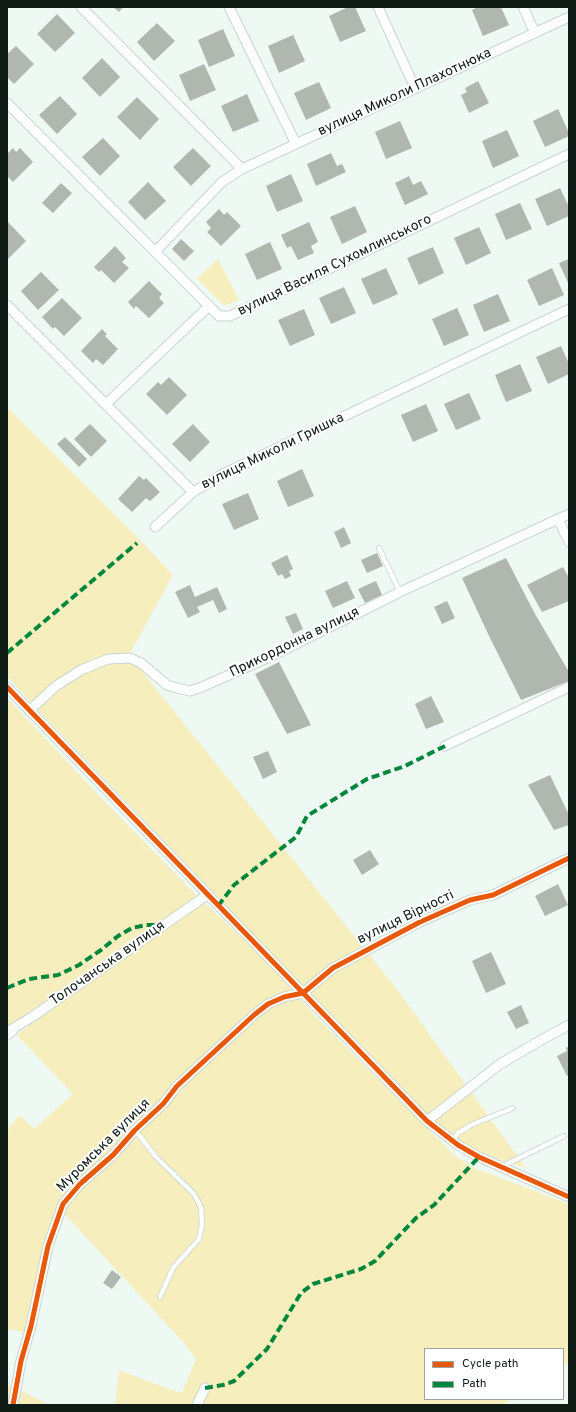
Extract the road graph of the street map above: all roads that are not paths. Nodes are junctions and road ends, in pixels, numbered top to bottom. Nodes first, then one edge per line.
1 (81, 7) edge
2 (230, 7) edge
3 (378, 7) edge
4 (524, 7) edge
5 (569, 17) edge
6 (535, 33) junction
7 (415, 88) junction
8 (7, 103) edge
9 (296, 144) junction
10 (569, 154) edge
11 (242, 169) junction
12 (155, 252) junction
13 (7, 305) edge
14 (208, 307) junction
15 (569, 309) edge
16 (106, 404) junction
17 (193, 492) junction
18 (569, 514) edge
19 (558, 519) junction
20 (155, 527) dead end
21 (569, 542) edge
22 (380, 548) dead end
23 (400, 592) junction
24 (7, 687) edge
25 (569, 687) edge
26 (30, 710) junction
27 (445, 746) dead end
28 (569, 858) edge
29 (207, 894) junction
30 (303, 992) junction
31 (32, 1017) junction
32 (569, 1026) edge
33 (7, 1032) edge
34 (7, 1038) edge
35 (512, 1108) dead end
36 (427, 1121) junction
37 (135, 1130) junction
38 (564, 1136) dead end
39 (452, 1141) junction
40 (501, 1167) junction
41 (569, 1197) edge
42 (160, 1297) dead end
43 (205, 1388) dead end
44 (12, 1405) edge
45 (197, 1405) edge

1 - 11 street
2 - 9 street
3 - 7 street
4 - 6 street
5 - 6 street, вулиця Миколи Плахотнюка
6 - 7 street, вулиця Миколи Плахотнюка
7 - 9 street, вулиця Миколи Плахотнюка
8 - 12 street, вулиця Василя Сухомлинського
9 - 11 street, вулиця Миколи Плахотнюка
10 - 14 street, вулиця Василя Сухомлинського
11 - 12 street, вулиця Миколи Плахотнюка
12 - 14 street, вулиця Василя Сухомлинського
13 - 16 street, вулиця Миколи Гришка
14 - 16 street
15 - 17 street, вулиця Миколи Гришка
16 - 17 street, вулиця Миколи Гришка
17 - 20 street
18 - 19 street, Прикордонна вулиця
19 - 21 street
19 - 23 street, Прикордонна вулиця
22 - 23 lane
23 - 26 street, Прикордонна вулиця
24 - 26 street
25 - 27 street
26 - 29 street
28 - 30 street, вулиця Вірності
29 - 30 street
29 - 31 street, Толочанська вулиця
30 - 36 street
30 - 37 street, Муромська вулиця
31 - 33 street, Толочанська вулиця
31 - 34 lane
32 - 36 street
35 - 39 lane
36 - 39 street
37 - 42 lane
37 - 44 street, Муромська вулиця
38 - 40 lane
39 - 40 street
40 - 41 street
43 - 45 street

